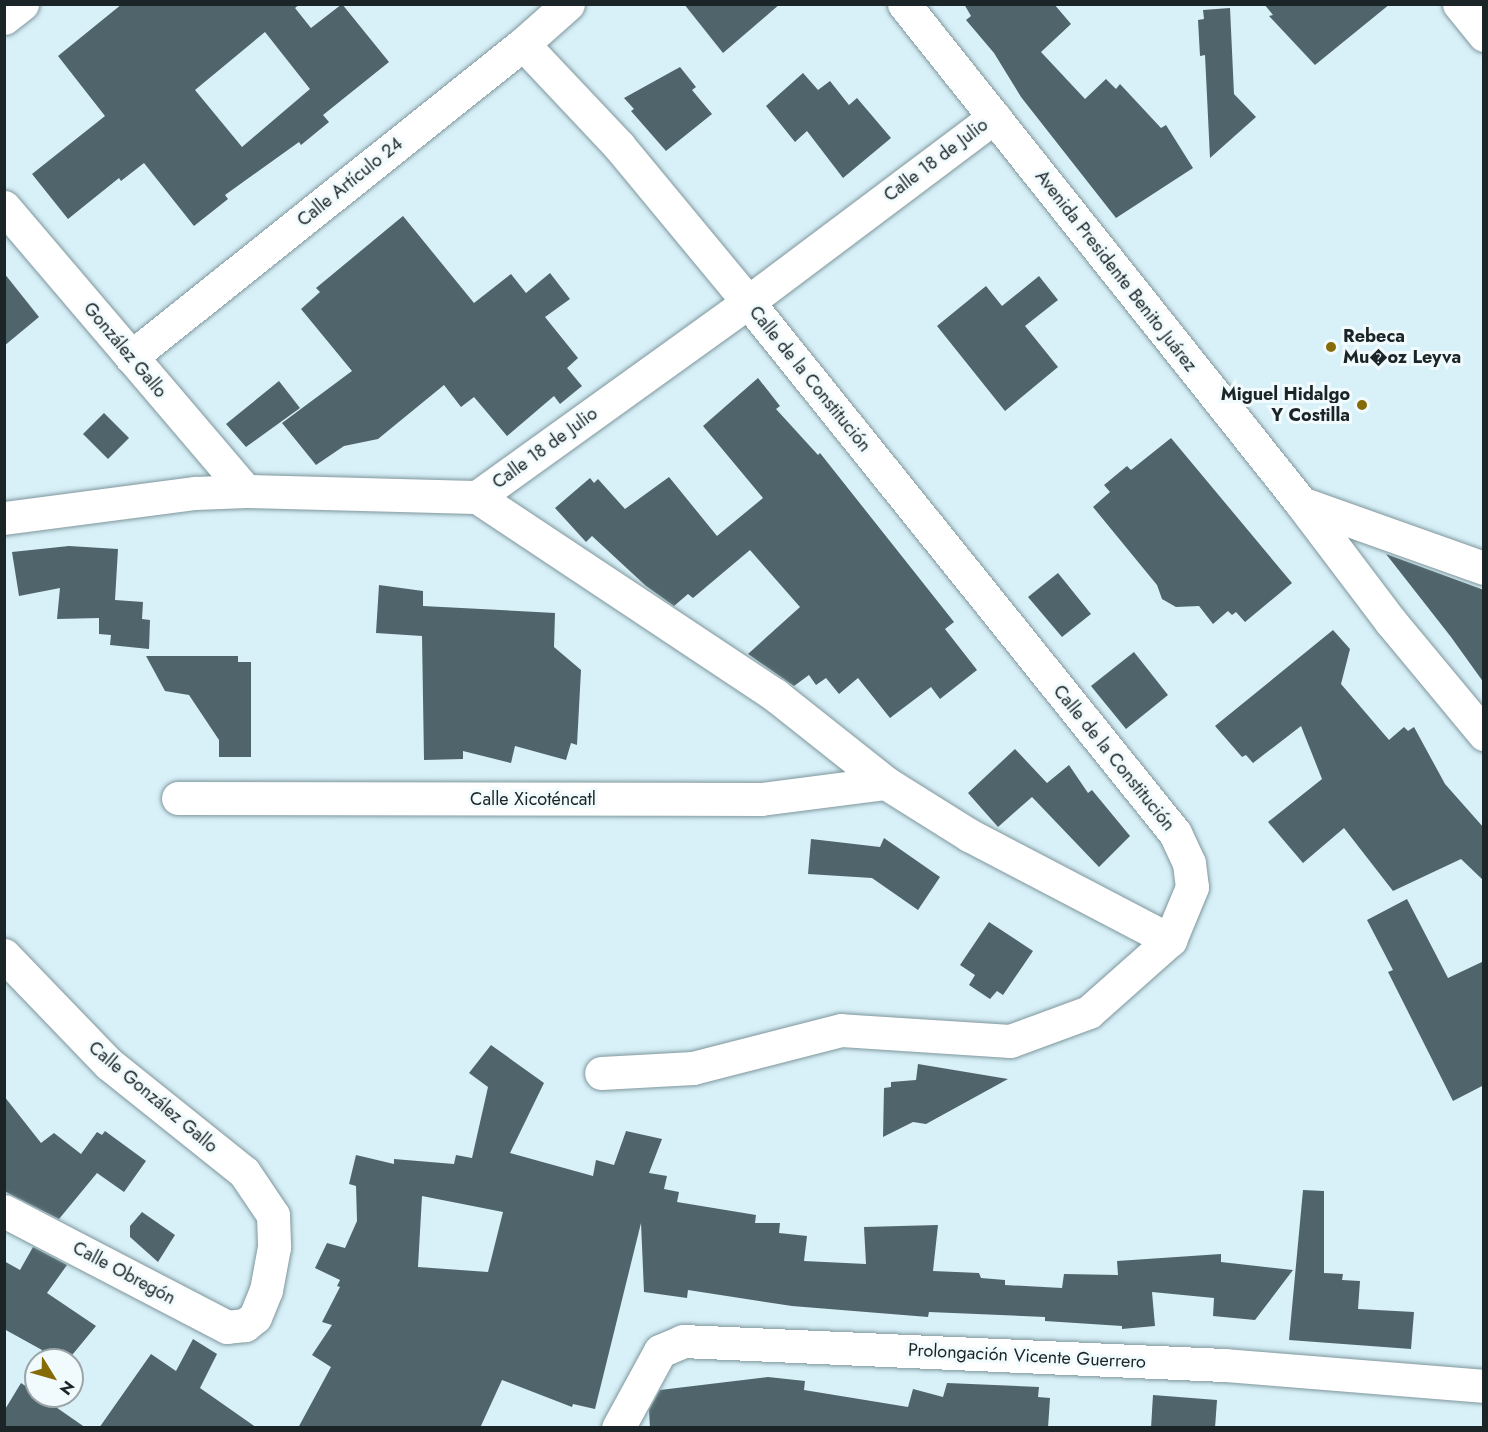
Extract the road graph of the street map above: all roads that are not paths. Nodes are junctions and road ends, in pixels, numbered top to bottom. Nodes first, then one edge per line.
1 (22, 4) edge
2 (568, 4) edge
3 (904, 4) edge
4 (1459, 4) edge
5 (4, 18) edge
6 (1484, 35) edge
7 (523, 44) junction
8 (994, 117) junction
9 (4, 207) edge
10 (748, 302) junction
11 (130, 357) junction
12 (246, 491) junction
13 (477, 497) junction
14 (1301, 503) junction
15 (4, 518) edge
16 (1484, 568) edge
17 (1484, 734) edge
18 (886, 783) junction
19 (178, 798) dead end
20 (1170, 940) junction
21 (4, 955) edge
22 (601, 1073) dead end
23 (4, 1211) edge
24 (245, 1324) joint
25 (1484, 1386) edge
26 (618, 1428) edge

1 - 5 street
2 - 7 street, Calle Artículo 24
3 - 8 street, Avenida Presidente Benito Juárez
4 - 6 street
7 - 10 street, Calle de la Constitución
7 - 11 street, Calle Artículo 24
8 - 10 street, Calle 18 de Julio
8 - 14 street, Avenida Presidente Benito Juárez
9 - 11 street, González Gallo
10 - 13 street, Calle 18 de Julio
10 - 20 street, Calle de la Constitución
11 - 12 street, González Gallo
12 - 13 street, Calle 18 de Julio
12 - 15 street, Calle 18 de Julio
13 - 18 street
14 - 16 street
14 - 17 street, Avenida Presidente Benito Juárez
18 - 19 street, Calle Xicoténcatl
18 - 20 street
20 - 22 street
21 - 24 street, Calle González Gallo
23 - 24 street, Calle Obregón
25 - 26 street, Prolongación Vicente Guerrero

